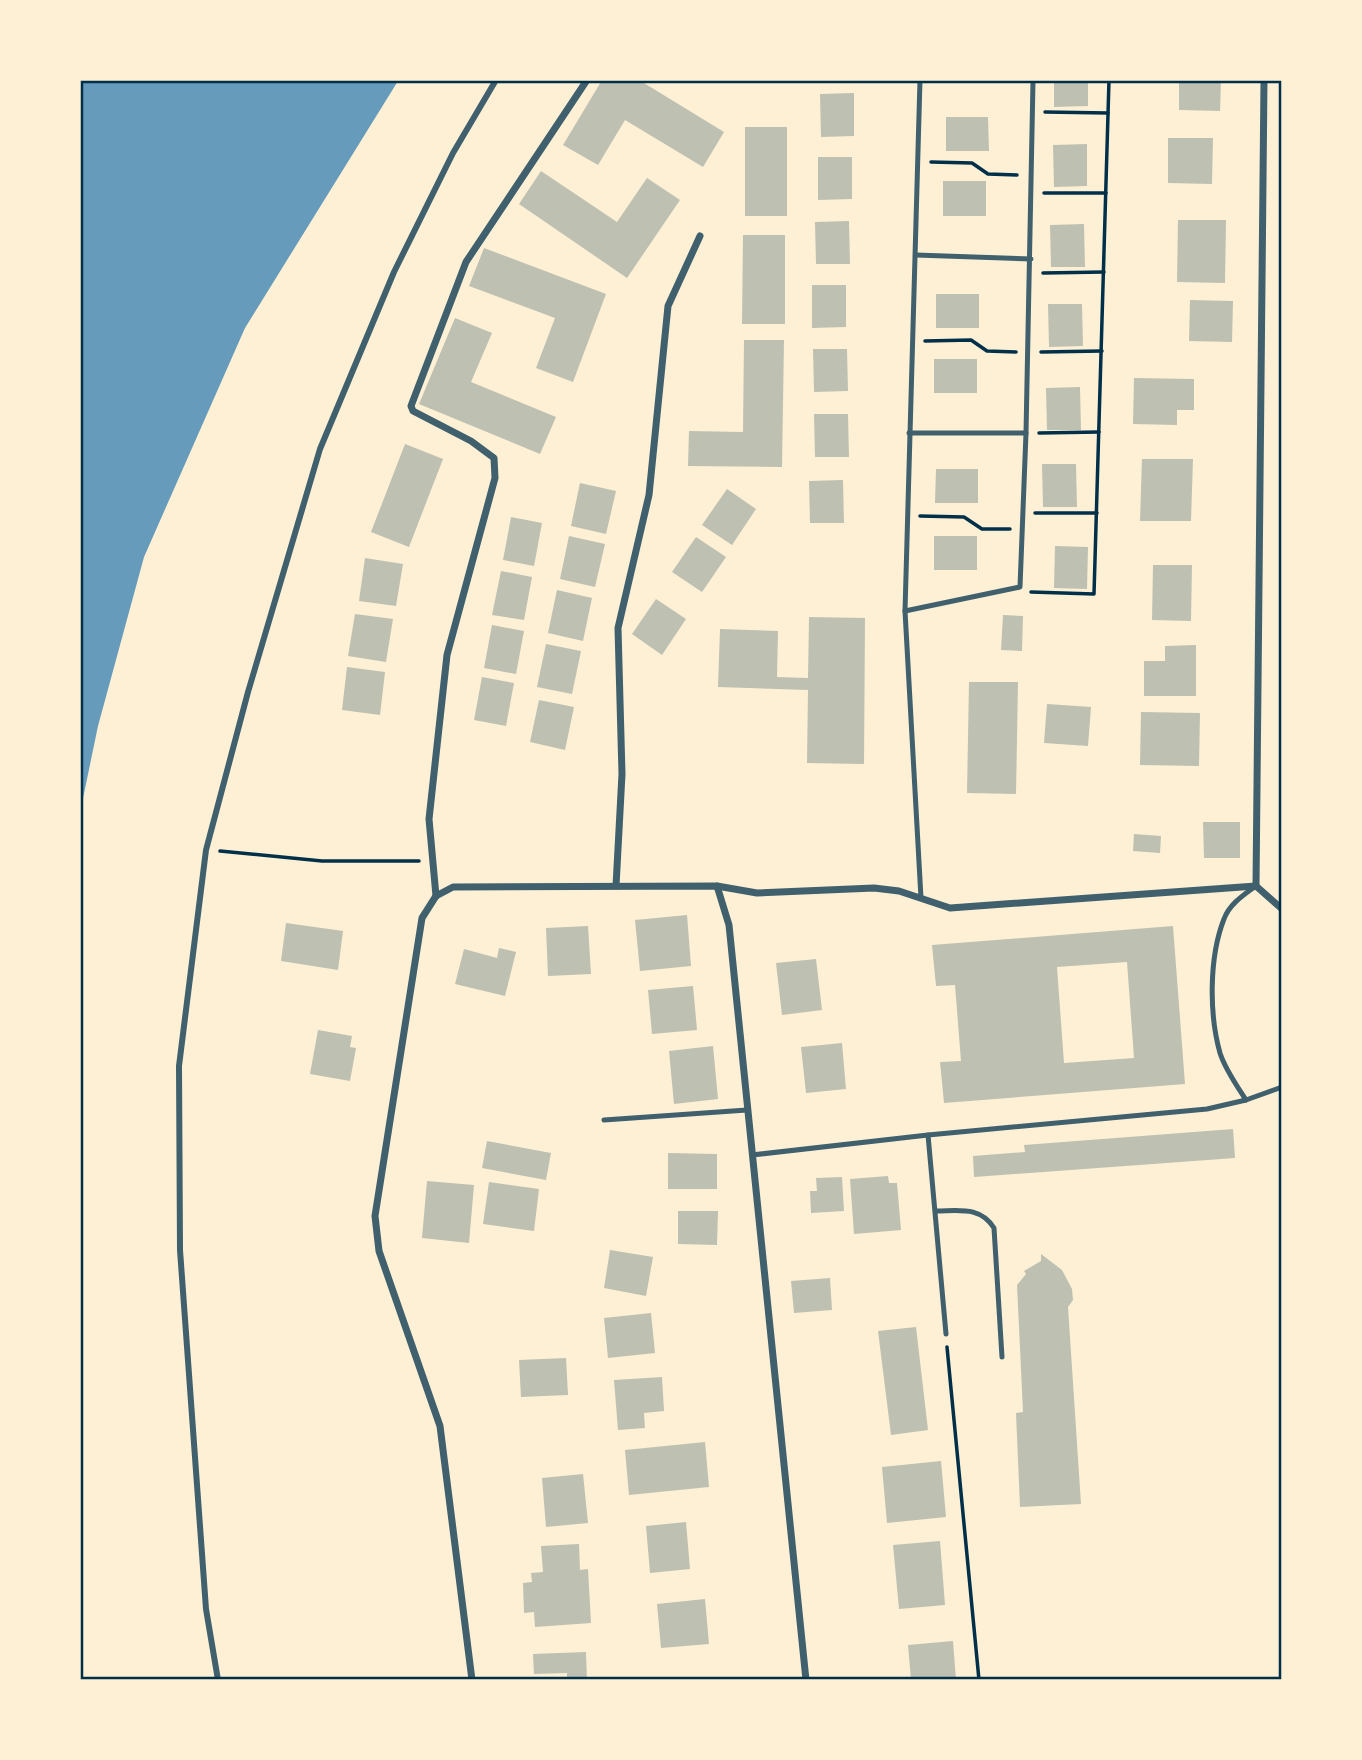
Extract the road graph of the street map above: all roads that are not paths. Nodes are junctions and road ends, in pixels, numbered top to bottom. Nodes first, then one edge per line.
1 (496, 80) edge
2 (587, 80) edge
3 (920, 80) edge
4 (1029, 80) edge
5 (1264, 80) edge
6 (700, 236) dead end
7 (916, 255) junction
8 (1031, 259) junction
9 (909, 433) junction
10 (1026, 433) junction
11 (905, 611) junction
12 (616, 886) junction
13 (717, 886) junction
14 (1256, 886) junction
15 (436, 896) junction
16 (921, 898) junction
17 (1282, 909) edge
18 (1282, 1087) edge
19 (1246, 1100) junction
20 (747, 1110) junction
21 (604, 1120) dead end
22 (928, 1135) junction
23 (751, 1156) junction
24 (936, 1211) junction
25 (946, 1334) road end
26 (1002, 1357) dead end
27 (218, 1679) edge
28 (472, 1679) edge
29 (806, 1679) edge

1 - 27 street
2 - 15 street
3 - 7 lane
4 - 8 lane
5 - 14 street
6 - 12 street
7 - 8 lane
7 - 9 lane
8 - 10 lane
9 - 10 lane
9 - 11 lane
10 - 11 lane
11 - 16 lane
12 - 13 street
12 - 15 street
13 - 16 street
13 - 20 street
14 - 16 street
14 - 17 street
14 - 19 lane
15 - 28 street
18 - 19 lane
19 - 22 lane
20 - 21 lane
20 - 23 street
22 - 23 lane
22 - 24 lane
23 - 29 street
24 - 25 lane
24 - 26 lane

